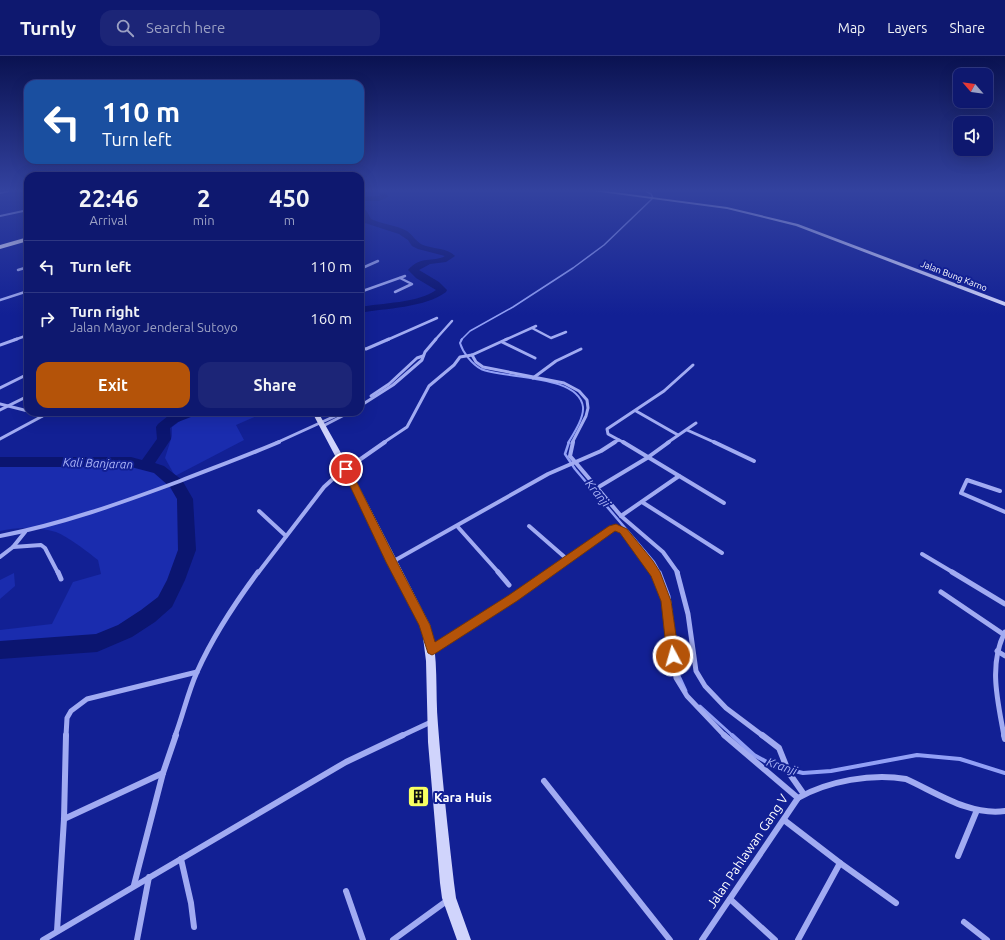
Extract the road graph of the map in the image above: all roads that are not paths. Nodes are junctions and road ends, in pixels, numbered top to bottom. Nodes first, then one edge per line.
1 (816, 232) edge
2 (24, 241) edge
3 (0, 248) edge
4 (378, 261) dead end
5 (364, 267) edge
6 (24, 268) edge
7 (18, 270) dead end
8 (405, 276) dead end
9 (400, 278) junction
10 (364, 291) edge
11 (24, 292) edge
12 (395, 292) dead end
13 (0, 300) edge
14 (1005, 304) edge
15 (436, 318) dead end
16 (452, 321) dead end
17 (536, 326) dead end
18 (532, 328) junction
19 (566, 332) dead end
20 (24, 336) edge
21 (502, 342) junction
22 (0, 345) edge
23 (364, 349) edge
24 (581, 349) dead end
25 (471, 355) junction
26 (423, 356) junction
27 (535, 358) dead end
28 (693, 365) dead end
29 (24, 376) edge
30 (533, 378) junction
31 (0, 388) edge
32 (24, 398) edge
33 (364, 400) edge
34 (364, 403) edge
35 (0, 404) edge
36 (7, 406) junction
37 (0, 410) edge
38 (24, 410) edge
39 (636, 411) junction
40 (42, 416) edge
41 (317, 416) edge
42 (337, 416) edge
43 (341, 416) edge
44 (696, 423) dead end
45 (322, 425) junction
46 (687, 430) junction
47 (678, 435) junction
48 (1, 438) edge
49 (619, 440) junction
50 (646, 458) junction
51 (754, 461) dead end
52 (573, 463) junction
53 (346, 469) junction
54 (679, 476) junction
55 (597, 488) junction
56 (1000, 491) dead end
57 (642, 502) junction
58 (724, 503) dead end
59 (259, 511) dead end
60 (1005, 512) edge
61 (621, 516) junction
62 (457, 526) junction
63 (530, 526) dead end
64 (26, 532) junction
65 (0, 536) edge
66 (286, 536) junction
67 (13, 547) junction
68 (722, 553) dead end
69 (922, 554) dead end
70 (0, 558) edge
71 (568, 560) junction
72 (392, 562) junction
73 (61, 579) dead end
74 (508, 584) dead end
75 (941, 592) dead end
76 (1005, 604) edge
77 (1004, 633) edge
78 (432, 650) junction
79 (997, 651) junction
80 (1005, 656) edge
81 (197, 672) junction
82 (432, 722) junction
83 (1005, 739) edge
84 (163, 773) junction
85 (544, 781) dead end
86 (800, 795) junction
87 (977, 810) junction
88 (1005, 811) edge
89 (64, 819) junction
90 (784, 820) junction
91 (958, 856) dead end
92 (180, 859) junction
93 (840, 863) junction
94 (149, 877) junction
95 (134, 885) junction
96 (346, 891) dead end
97 (449, 898) junction
98 (730, 899) junction
99 (896, 904) dead end
100 (964, 922) dead end
101 (194, 927) dead end
102 (57, 931) junction
103 (43, 940) edge
104 (137, 940) edge
105 (363, 940) edge
106 (393, 940) edge
107 (464, 940) edge
108 (670, 940) edge
109 (702, 940) edge
110 (775, 940) edge
111 (798, 940) edge
112 (987, 940) edge

1 - 14 main road, Jalan Bung Karno
2 - 3 main road
4 - 5 street
6 - 7 street
8 - 9 street
9 - 10 street
9 - 12 street
11 - 13 street
15 - 23 street
16 - 26 street
17 - 18 street
18 - 19 street
18 - 21 street
20 - 22 street
21 - 25 street
21 - 27 street
24 - 30 street
25 - 30 street
25 - 53 street
26 - 33 street
26 - 34 street
28 - 39 street
29 - 31 street
30 - 52 street
32 - 36 street
35 - 36 street
36 - 37 street
36 - 38 street
39 - 47 street
39 - 49 street
40 - 48 street
41 - 45 main road
42 - 45 street
43 - 45 street
44 - 46 street
45 - 53 main road
45 - 64 street
46 - 47 street
46 - 51 street
47 - 50 street
49 - 50 street
49 - 52 street
50 - 54 street
50 - 55 street
52 - 55 street
52 - 62 street
53 - 66 street
53 - 72 main road
54 - 57 street
54 - 58 street
55 - 61 street
56 - 60 street
57 - 61 street
57 - 68 street
59 - 66 street
61 - 86 street
62 - 72 street
62 - 74 street
63 - 71 street
64 - 65 street
64 - 67 street
66 - 81 street
67 - 70 street
67 - 73 street
69 - 76 street
71 - 78 street
71 - 86 street
72 - 78 main road
75 - 77 street
77 - 79 street
78 - 82 main road
79 - 80 street
79 - 83 street
81 - 84 street
81 - 89 street
82 - 92 street
82 - 97 main road
84 - 89 street
84 - 95 street
85 - 108 street
86 - 87 street, Jalan Pahlawan Gang V
86 - 90 street, Jalan Pahlawan Gang V
87 - 88 street, Jalan Pahlawan Gang V
87 - 91 street
89 - 102 street
90 - 93 street
90 - 98 street, Jalan Pahlawan Gang V
92 - 94 street
92 - 101 street
93 - 99 street
93 - 111 street
94 - 95 street
94 - 104 street
95 - 102 street
96 - 105 street
97 - 106 street
97 - 107 main road
98 - 109 street, Jalan Pahlawan Gang V
98 - 110 street
100 - 112 street
102 - 103 street

